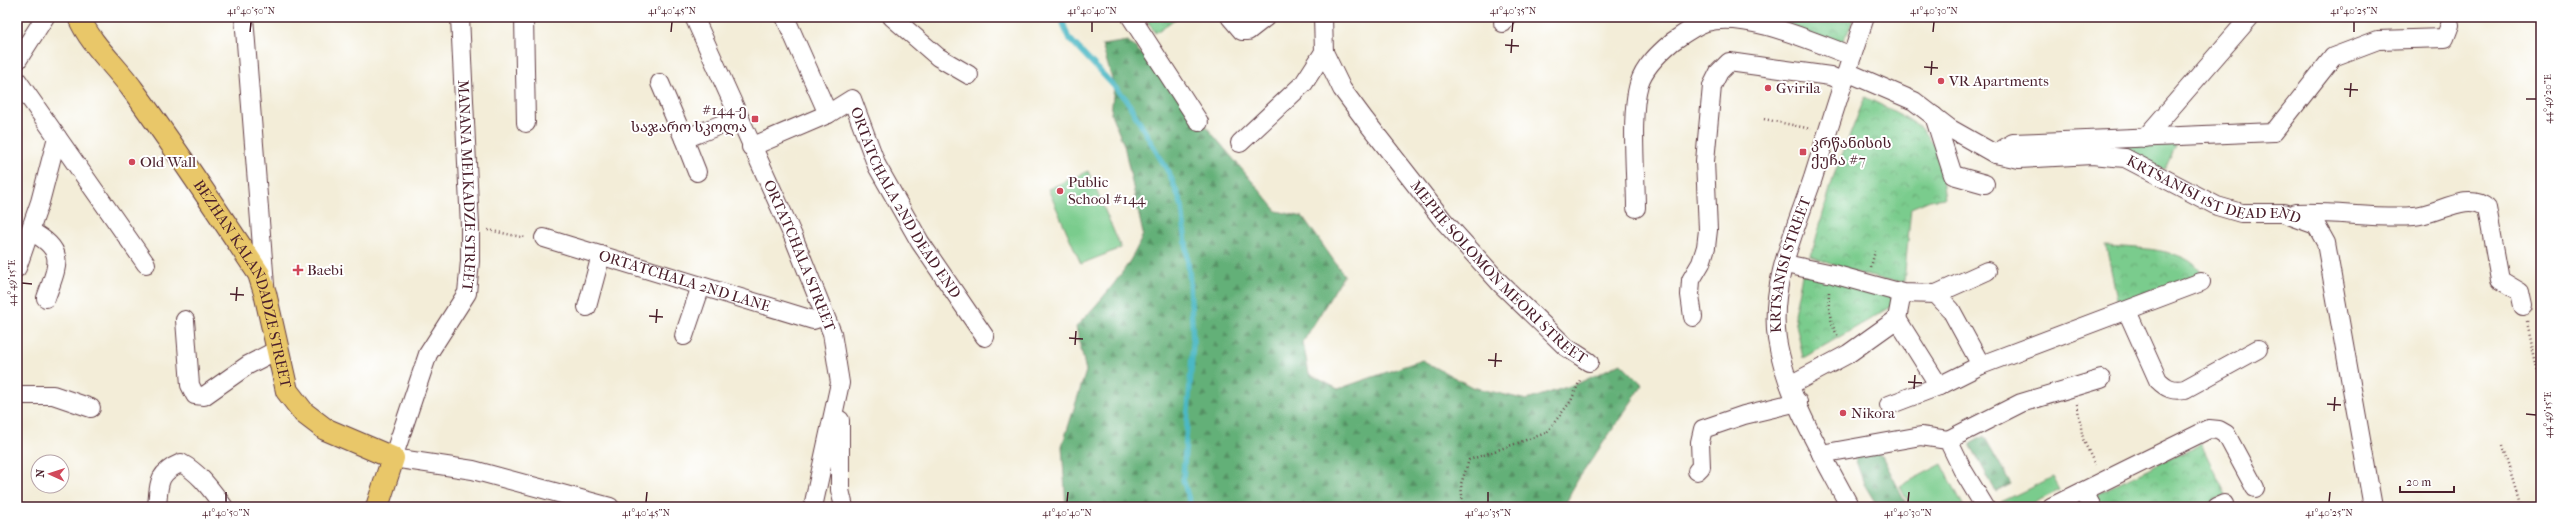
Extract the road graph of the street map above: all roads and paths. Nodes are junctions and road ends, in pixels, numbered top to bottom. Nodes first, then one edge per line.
1 (45, 17) edge
2 (78, 17) edge
3 (244, 17) edge
4 (460, 17) edge
5 (524, 17) edge
6 (694, 17) edge
7 (785, 17) edge
8 (892, 17) edge
9 (1131, 17) edge
10 (1230, 17) edge
11 (1266, 17) edge
12 (1323, 17) edge
13 (1777, 17) edge
14 (1865, 17) edge
15 (2250, 17) edge
16 (2450, 25) dead end
17 (1789, 34) junction
18 (20, 49) edge
19 (1324, 52) junction
20 (1848, 70) junction
21 (970, 75) dead end
22 (17, 80) edge
23 (660, 83) dead end
24 (828, 114) junction
25 (1934, 116) junction
26 (738, 118) junction
27 (1764, 119) dead end
28 (1199, 122) dead end
29 (526, 123) dead end
30 (1813, 129) dead end
31 (57, 137) junction
32 (2145, 138) junction
33 (684, 139) junction
34 (1240, 143) dead end
35 (751, 147) junction
36 (1995, 154) junction
37 (697, 172) dead end
38 (1985, 184) dead end
39 (1636, 208) dead end
40 (2282, 213) junction
41 (30, 231) junction
42 (495, 231) dead end
43 (523, 237) dead end
44 (544, 238) dead end
45 (601, 255) junction
46 (146, 264) dead end
47 (1785, 264) junction
48 (17, 268) edge
49 (1987, 271) dead end
50 (2201, 282) dead end
51 (701, 286) junction
52 (265, 293) junction
53 (1902, 293) junction
54 (1936, 294) junction
55 (46, 298) dead end
56 (1828, 305) dead end
57 (2523, 306) joint
58 (587, 307) dead end
59 (2127, 311) junction
60 (825, 316) junction
61 (1693, 317) dead end
62 (1897, 319) junction
63 (185, 320) dead end
64 (684, 336) dead end
65 (984, 337) dead end
66 (2258, 349) dead end
67 (277, 350) junction
68 (1848, 354) junction
69 (1589, 362) joint
70 (1981, 365) junction
71 (2101, 379) dead end
72 (840, 383) junction
73 (1790, 385) junction
74 (1939, 386) junction
75 (2541, 386) edge
76 (2074, 388) junction
77 (17, 395) edge
78 (1798, 402) junction
79 (1889, 405) dead end
80 (91, 408) dead end
81 (1948, 440) junction
82 (2503, 445) dead end
83 (1821, 454) junction
84 (393, 458) junction
85 (1697, 471) dead end
86 (2103, 482) junction
87 (2255, 488) dead end
88 (2088, 499) edge
89 (157, 507) edge
90 (224, 507) edge
91 (377, 507) edge
92 (610, 507) edge
93 (813, 507) edge
94 (844, 507) edge
95 (1463, 507) edge
96 (1850, 507) edge
97 (1985, 507) edge
98 (2051, 507) edge
99 (2372, 507) edge
100 (2522, 507) edge

1 - 18 street
2 - 52 main road, BEZHAN KALANDADZE STREET
3 - 52 street
4 - 84 street, MANANA MELKADZE STREET
5 - 29 street
6 - 26 street, ORTATCHALA STREET
7 - 24 street
8 - 21 street
9 - 28 street
10 - 11 street
12 - 19 street, MEPHE SOLOMON MEORI STREET
13 - 17 street
14 - 20 street, KRTSANISI STREET
15 - 32 street
16 - 32 street
17 - 20 street
17 - 39 street
19 - 34 street
19 - 69 street, MEPHE SOLOMON MEORI STREET
20 - 25 street, KRTSANISI 1ST DEAD END
20 - 47 street, KRTSANISI STREET
20 - 61 street
22 - 31 street
23 - 33 street
24 - 35 street, ORTATCHALA 2ND DEAD END
24 - 65 street, ORTATCHALA 2ND DEAD END
25 - 36 street, KRTSANISI 1ST DEAD END
25 - 38 street
26 - 33 street
26 - 35 street, ORTATCHALA STREET
27 - 30 path
31 - 41 street
31 - 46 street
32 - 36 street
33 - 37 street
35 - 60 street, ORTATCHALA STREET
36 - 40 street, KRTSANISI 1ST DEAD END
40 - 57 street
40 - 99 street, KRTSANISI 1ST DEAD END
41 - 48 street
41 - 55 street
42 - 43 path
44 - 45 street, ORTATCHALA 2ND LANE
45 - 51 street, ORTATCHALA 2ND LANE
45 - 58 street
47 - 53 street
47 - 73 street, KRTSANISI STREET
49 - 54 street
50 - 59 street
51 - 60 street, ORTATCHALA 2ND LANE
51 - 64 street
52 - 67 main road, BEZHAN KALANDADZE STREET
53 - 54 street
53 - 62 street
54 - 70 street
56 - 68 path
57 - 75 path
59 - 66 street
59 - 70 street
60 - 72 street, ORTATCHALA STREET
62 - 68 street
62 - 74 street
63 - 67 street
67 - 84 main road, BEZHAN KALANDADZE STREET
68 - 73 street
69 - 95 path, MEPHE SOLOMON MEORI STREET
70 - 74 street
71 - 76 street
72 - 93 street, ORTATCHALA STREET
72 - 94 street
73 - 78 street, KRTSANISI STREET
74 - 79 street
76 - 81 street
76 - 86 path
77 - 80 street
78 - 83 street, KRTSANISI STREET
78 - 85 street
81 - 83 street
81 - 97 street
82 - 100 path
83 - 96 street, KRTSANISI STREET
84 - 91 main road
84 - 92 street
86 - 87 street
86 - 88 street
88 - 98 street
89 - 90 street

